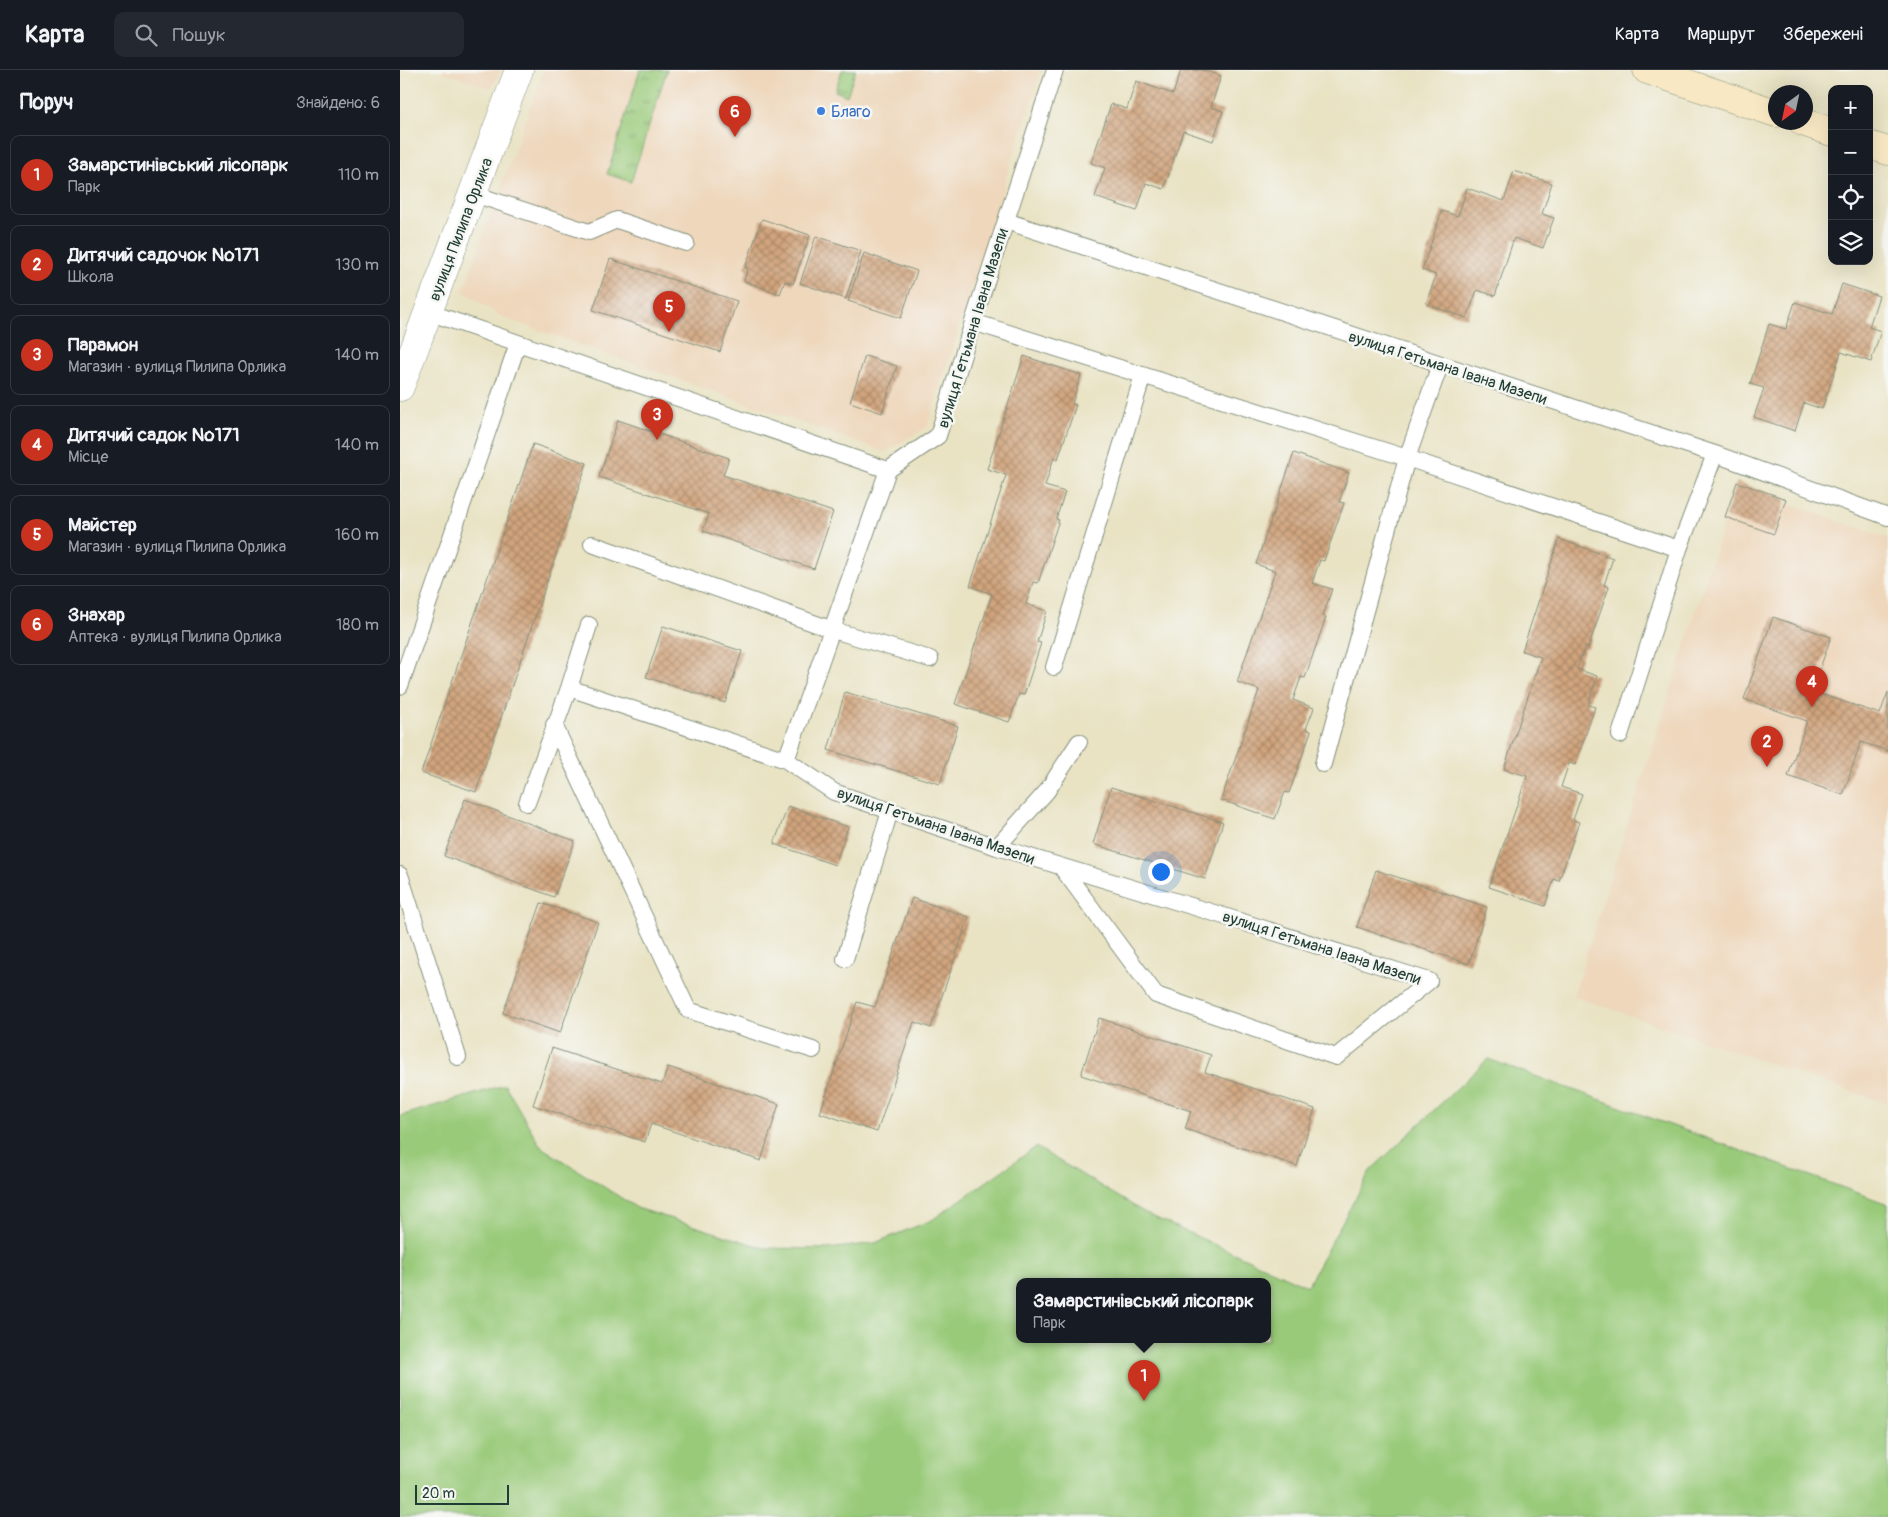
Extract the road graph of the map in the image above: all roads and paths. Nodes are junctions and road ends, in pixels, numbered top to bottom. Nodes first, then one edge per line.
1 (519, 70) edge
2 (1055, 70) edge
3 (1647, 70) edge
4 (1768, 110) edge
5 (1813, 125) edge
6 (1828, 131) edge
7 (1873, 146) edge
8 (1888, 151) edge
9 (474, 194) junction
10 (1006, 221) junction
11 (686, 243) dead end
12 (428, 312) junction
13 (973, 322) junction
14 (409, 338) edge
15 (518, 343) junction
16 (1440, 365) junction
17 (1143, 375) junction
18 (400, 387) edge
19 (1714, 454) junction
20 (1407, 458) junction
21 (888, 470) junction
22 (1888, 517) edge
23 (592, 544) dead end
24 (1678, 549) junction
25 (589, 625) dead end
26 (833, 630) junction
27 (930, 659) dead end
28 (1054, 668) dead end
29 (400, 686) edge
30 (569, 688) junction
31 (554, 725) junction
32 (1620, 735) dead end
33 (1079, 742) dead end
34 (786, 760) junction
35 (1323, 764) dead end
36 (527, 803) dead end
37 (890, 811) junction
38 (997, 847) junction
39 (1062, 868) junction
40 (400, 875) edge
41 (845, 959) dead end
42 (813, 1050) dead end
43 (458, 1057) dead end

1 - 9 street, вулиця Пилипа Орлика
2 - 10 lane, вулиця Гетьмана Івана Мазепи
3 - 4 main road
5 - 6 main road
7 - 8 main road
9 - 11 lane
9 - 12 street, вулиця Пилипа Орлика
10 - 13 lane, вулиця Гетьмана Івана Мазепи
10 - 16 lane, вулиця Гетьмана Івана Мазепи
12 - 14 street, вулиця Пилипа Орлика
12 - 15 lane
13 - 17 lane
13 - 21 lane, вулиця Гетьмана Івана Мазепи
14 - 18 street, вулиця Пилипа Орлика
15 - 21 lane
15 - 29 lane
16 - 19 lane, вулиця Гетьмана Івана Мазепи
16 - 20 lane
17 - 20 lane
17 - 28 lane
19 - 22 lane, вулиця Гетьмана Івана Мазепи
19 - 24 lane
20 - 24 lane
20 - 35 lane
21 - 26 lane
23 - 26 lane
24 - 32 lane
25 - 30 lane
26 - 27 lane
26 - 34 lane
30 - 31 lane
30 - 34 lane, вулиця Гетьмана Івана Мазепи
31 - 36 lane
31 - 42 lane
33 - 38 lane
34 - 37 lane, вулиця Гетьмана Івана Мазепи
37 - 38 lane, вулиця Гетьмана Івана Мазепи
37 - 41 lane
38 - 39 lane, вулиця Гетьмана Івана Мазепи
39 - 39 lane, вулиця Гетьмана Івана Мазепи
40 - 43 lane

